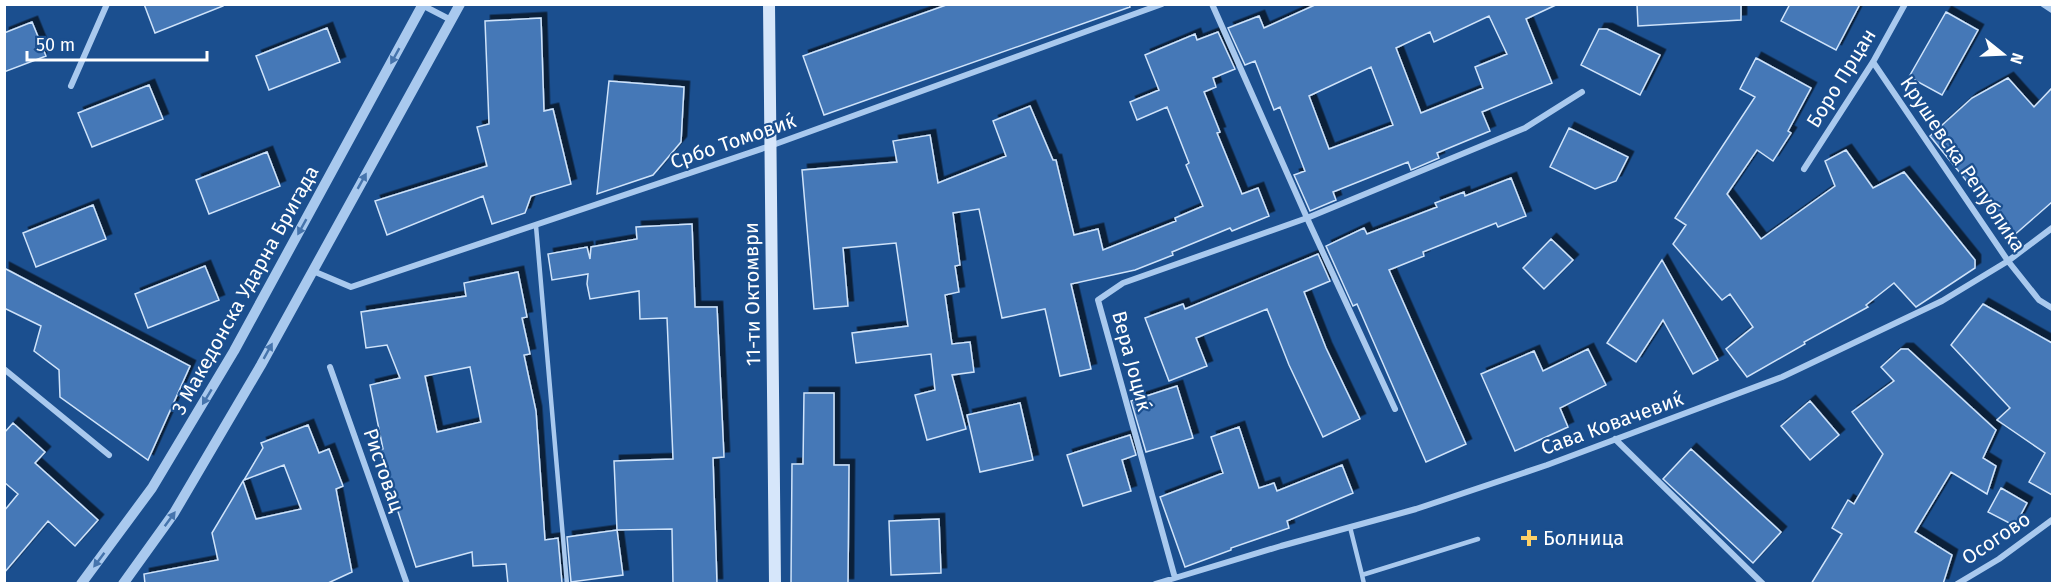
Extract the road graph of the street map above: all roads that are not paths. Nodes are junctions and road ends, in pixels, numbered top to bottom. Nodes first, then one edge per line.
1 (107, 4) edge
2 (460, 4) edge
3 (769, 4) edge
4 (1162, 4) edge
5 (1212, 4) edge
6 (1905, 4) edge
7 (2043, 4) edge
8 (423, 5) edge
9 (2052, 10) edge
10 (451, 20) junction
11 (1873, 62) junction
12 (70, 86) dead end
13 (1582, 92) dead end
14 (770, 146) junction
15 (1804, 169) dead end
16 (1307, 218) junction
17 (536, 226) junction
18 (2052, 228) edge
19 (2008, 261) junction
20 (313, 271) junction
21 (2052, 308) edge
22 (330, 367) dead end
23 (4, 369) edge
24 (1395, 410) dead end
25 (1615, 439) junction
26 (109, 455) dead end
27 (2052, 520) edge
28 (1350, 527) junction
29 (1478, 539) dead end
30 (1362, 575) junction
31 (1175, 578) junction
32 (81, 584) edge
33 (123, 584) edge
34 (407, 584) edge
35 (567, 584) edge
36 (775, 584) edge
37 (1155, 584) edge
38 (1364, 584) edge
39 (1763, 584) edge
40 (1957, 584) edge

1 - 12 street
2 - 10 street
3 - 14 main road, 11-ти Октомври
4 - 14 street, Србо Томовиќ
5 - 16 street
6 - 11 street, Боро Прцан
7 - 9 street
8 - 10 street
8 -> 32 street, 3 Македонска Ударна Бригада
20 -> 10 street
11 - 15 street, Боро Прцан
11 - 19 street, Крушевска Република
13 - 16 street, Вера Јоциќ
14 - 17 street, Србо Томовиќ
14 - 36 main road, 11-ти Октомври
16 - 24 street
16 - 31 street, Вера Јоциќ
17 - 20 street, Србо Томовиќ
17 - 35 lane
18 - 19 street, Сава Ковачевиќ
19 - 21 street, Крушевска Република
19 - 25 street, Сава Ковачевиќ
33 -> 20 street
22 - 34 street, Ристовац
23 - 26 street
25 - 28 street, Сава Ковачевиќ
25 - 39 street
27 - 40 street, Осогово
28 - 30 lane
28 - 31 street, Сава Ковачевиќ
29 - 30 lane
30 - 38 lane
31 - 37 street, Сава Ковачевиќ

